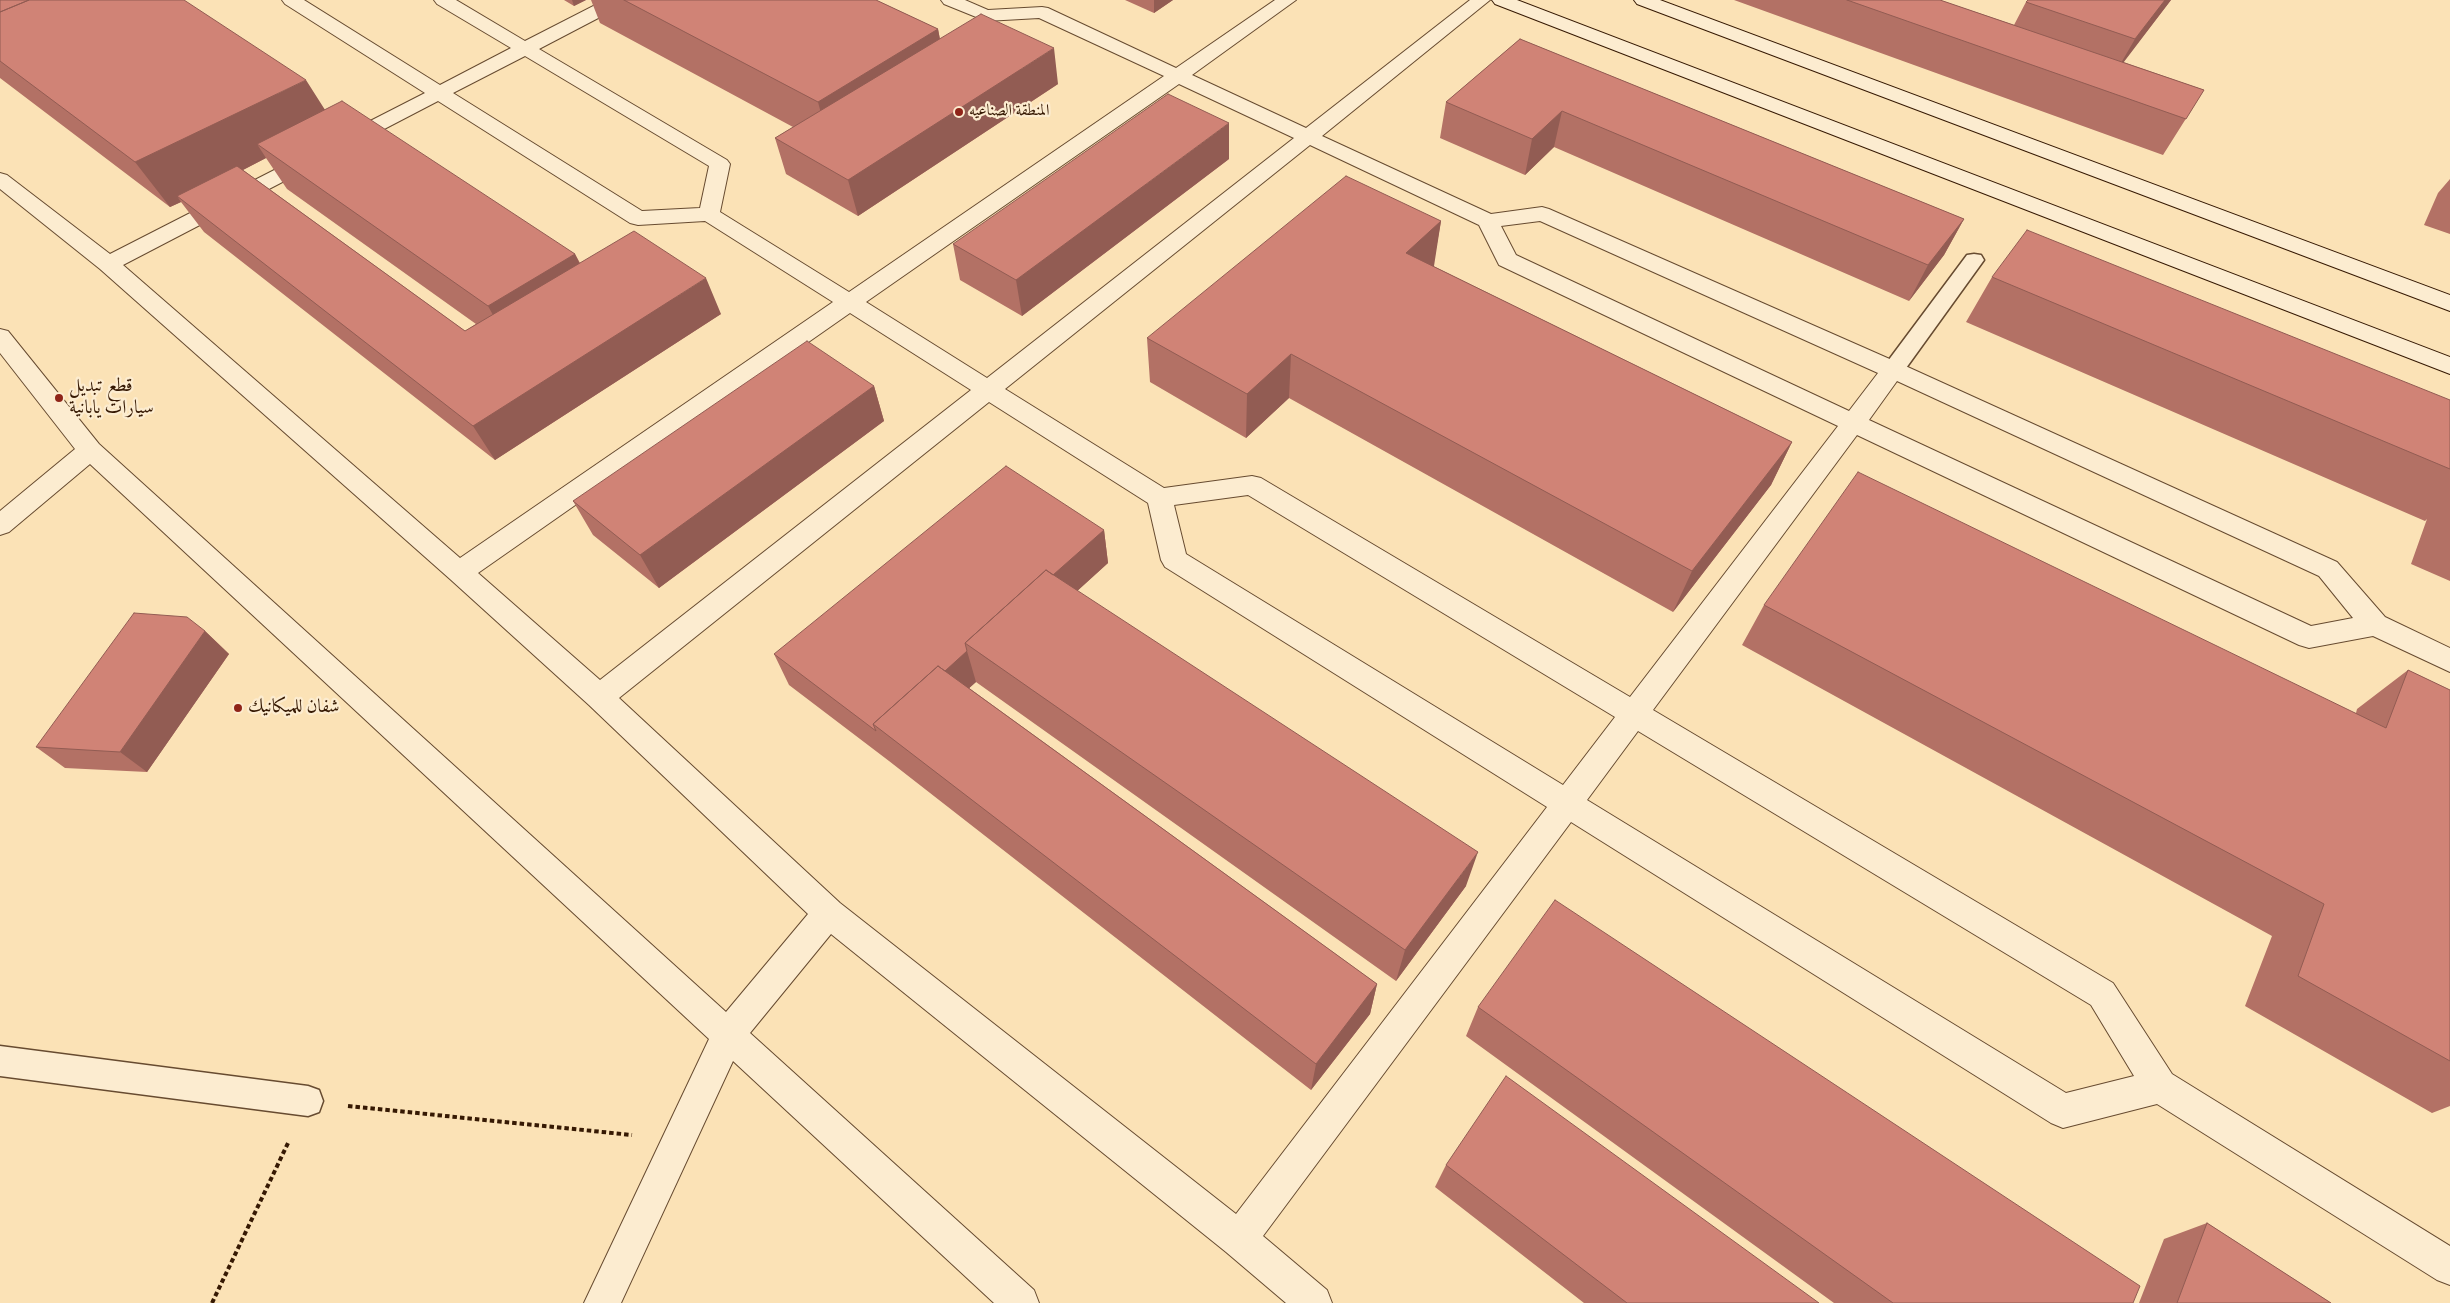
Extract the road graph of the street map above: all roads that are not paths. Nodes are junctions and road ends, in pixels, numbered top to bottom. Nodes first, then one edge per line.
1 (291, 0) edge
2 (443, 0) edge
3 (618, 0) edge
4 (950, 0) edge
5 (1286, 0) edge
6 (1481, 0) edge
7 (1501, 0) edge
8 (1643, 0) edge
9 (1041, 6) edge
10 (525, 48) junction
11 (1177, 76) junction
12 (439, 93) junction
13 (1308, 137) junction
14 (0, 179) edge
15 (709, 214) junction
16 (1488, 221) junction
17 (1974, 260) dead end
18 (108, 264) junction
19 (849, 302) junction
20 (2450, 303) edge
21 (1, 340) edge
22 (2450, 366) edge
23 (1893, 370) junction
24 (987, 390) junction
25 (1852, 424) junction
26 (90, 450) junction
27 (1160, 498) junction
28 (0, 525) edge
29 (458, 572) junction
30 (2375, 625) junction
31 (2450, 661) edge
32 (599, 697) junction
33 (1635, 714) junction
34 (1567, 803) junction
35 (830, 913) junction
36 (728, 1035) junction
37 (0, 1061) edge
38 (2160, 1086) junction
39 (308, 1102) road end
40 (1239, 1239) junction
41 (2450, 1267) edge
42 (602, 1303) edge
43 (1021, 1303) edge
44 (1314, 1303) edge

1 - 12 street
2 - 10 street
3 - 10 street
4 - 9 street
5 - 11 street
6 - 13 street
7 - 22 street
8 - 20 street
9 - 11 street
10 - 12 street
10 - 15 street
11 - 13 street
11 - 19 street
12 - 15 street
12 - 18 street
13 - 16 street
13 - 24 street
14 - 18 street
15 - 19 street
16 - 23 street
16 - 25 street
17 - 23 lane
18 - 29 street
19 - 24 street
19 - 29 street
21 - 26 street
23 - 25 street
23 - 30 street
24 - 27 street
24 - 32 street
25 - 30 street
25 - 33 street
26 - 28 street
26 - 36 street
27 - 33 street
27 - 34 street
29 - 32 street
30 - 31 street
32 - 35 street
33 - 34 street
33 - 38 street
34 - 38 street
34 - 40 street
35 - 36 street
35 - 40 street
36 - 42 street
36 - 43 street
37 - 39 lane
38 - 41 street
40 - 44 street

